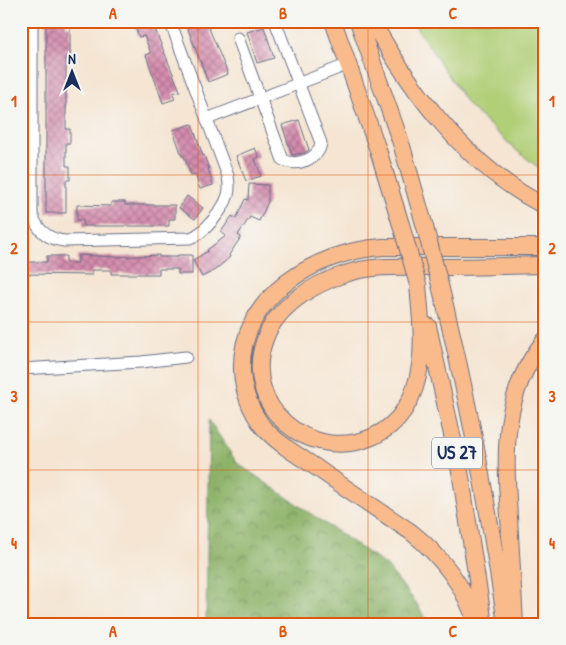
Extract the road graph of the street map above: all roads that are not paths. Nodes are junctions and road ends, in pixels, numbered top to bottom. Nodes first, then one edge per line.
1 (32, 21) edge
2 (170, 21) edge
3 (275, 21) edge
4 (333, 21) edge
5 (358, 21) edge
6 (372, 21) edge
7 (238, 38) dead end
8 (26, 52) edge
9 (349, 64) junction
10 (299, 83) junction
11 (261, 98) junction
12 (207, 119) junction
13 (26, 135) edge
14 (401, 143) junction
15 (545, 206) edge
16 (545, 247) edge
17 (545, 266) edge
18 (418, 285) junction
19 (545, 340) edge
20 (186, 358) dead end
21 (21, 369) edge
22 (476, 624) edge
23 (484, 624) edge
24 (506, 624) edge
25 (515, 624) edge

1 - 8 street
2 - 12 street
3 - 10 street
4 - 9 highway, US 27
5 - 14 highway, US 27
6 - 15 highway
7 - 11 street
8 - 13 street
9 - 10 street
9 - 14 highway
9 - 18 highway, US 27, bridge
10 - 11 street
10 - 11 street
11 - 12 street
12 - 13 street
14 - 24 highway, US 27, bridge
16 - 22 highway
17 - 18 highway
18 - 23 highway, US 27
19 - 25 highway
20 - 21 street

